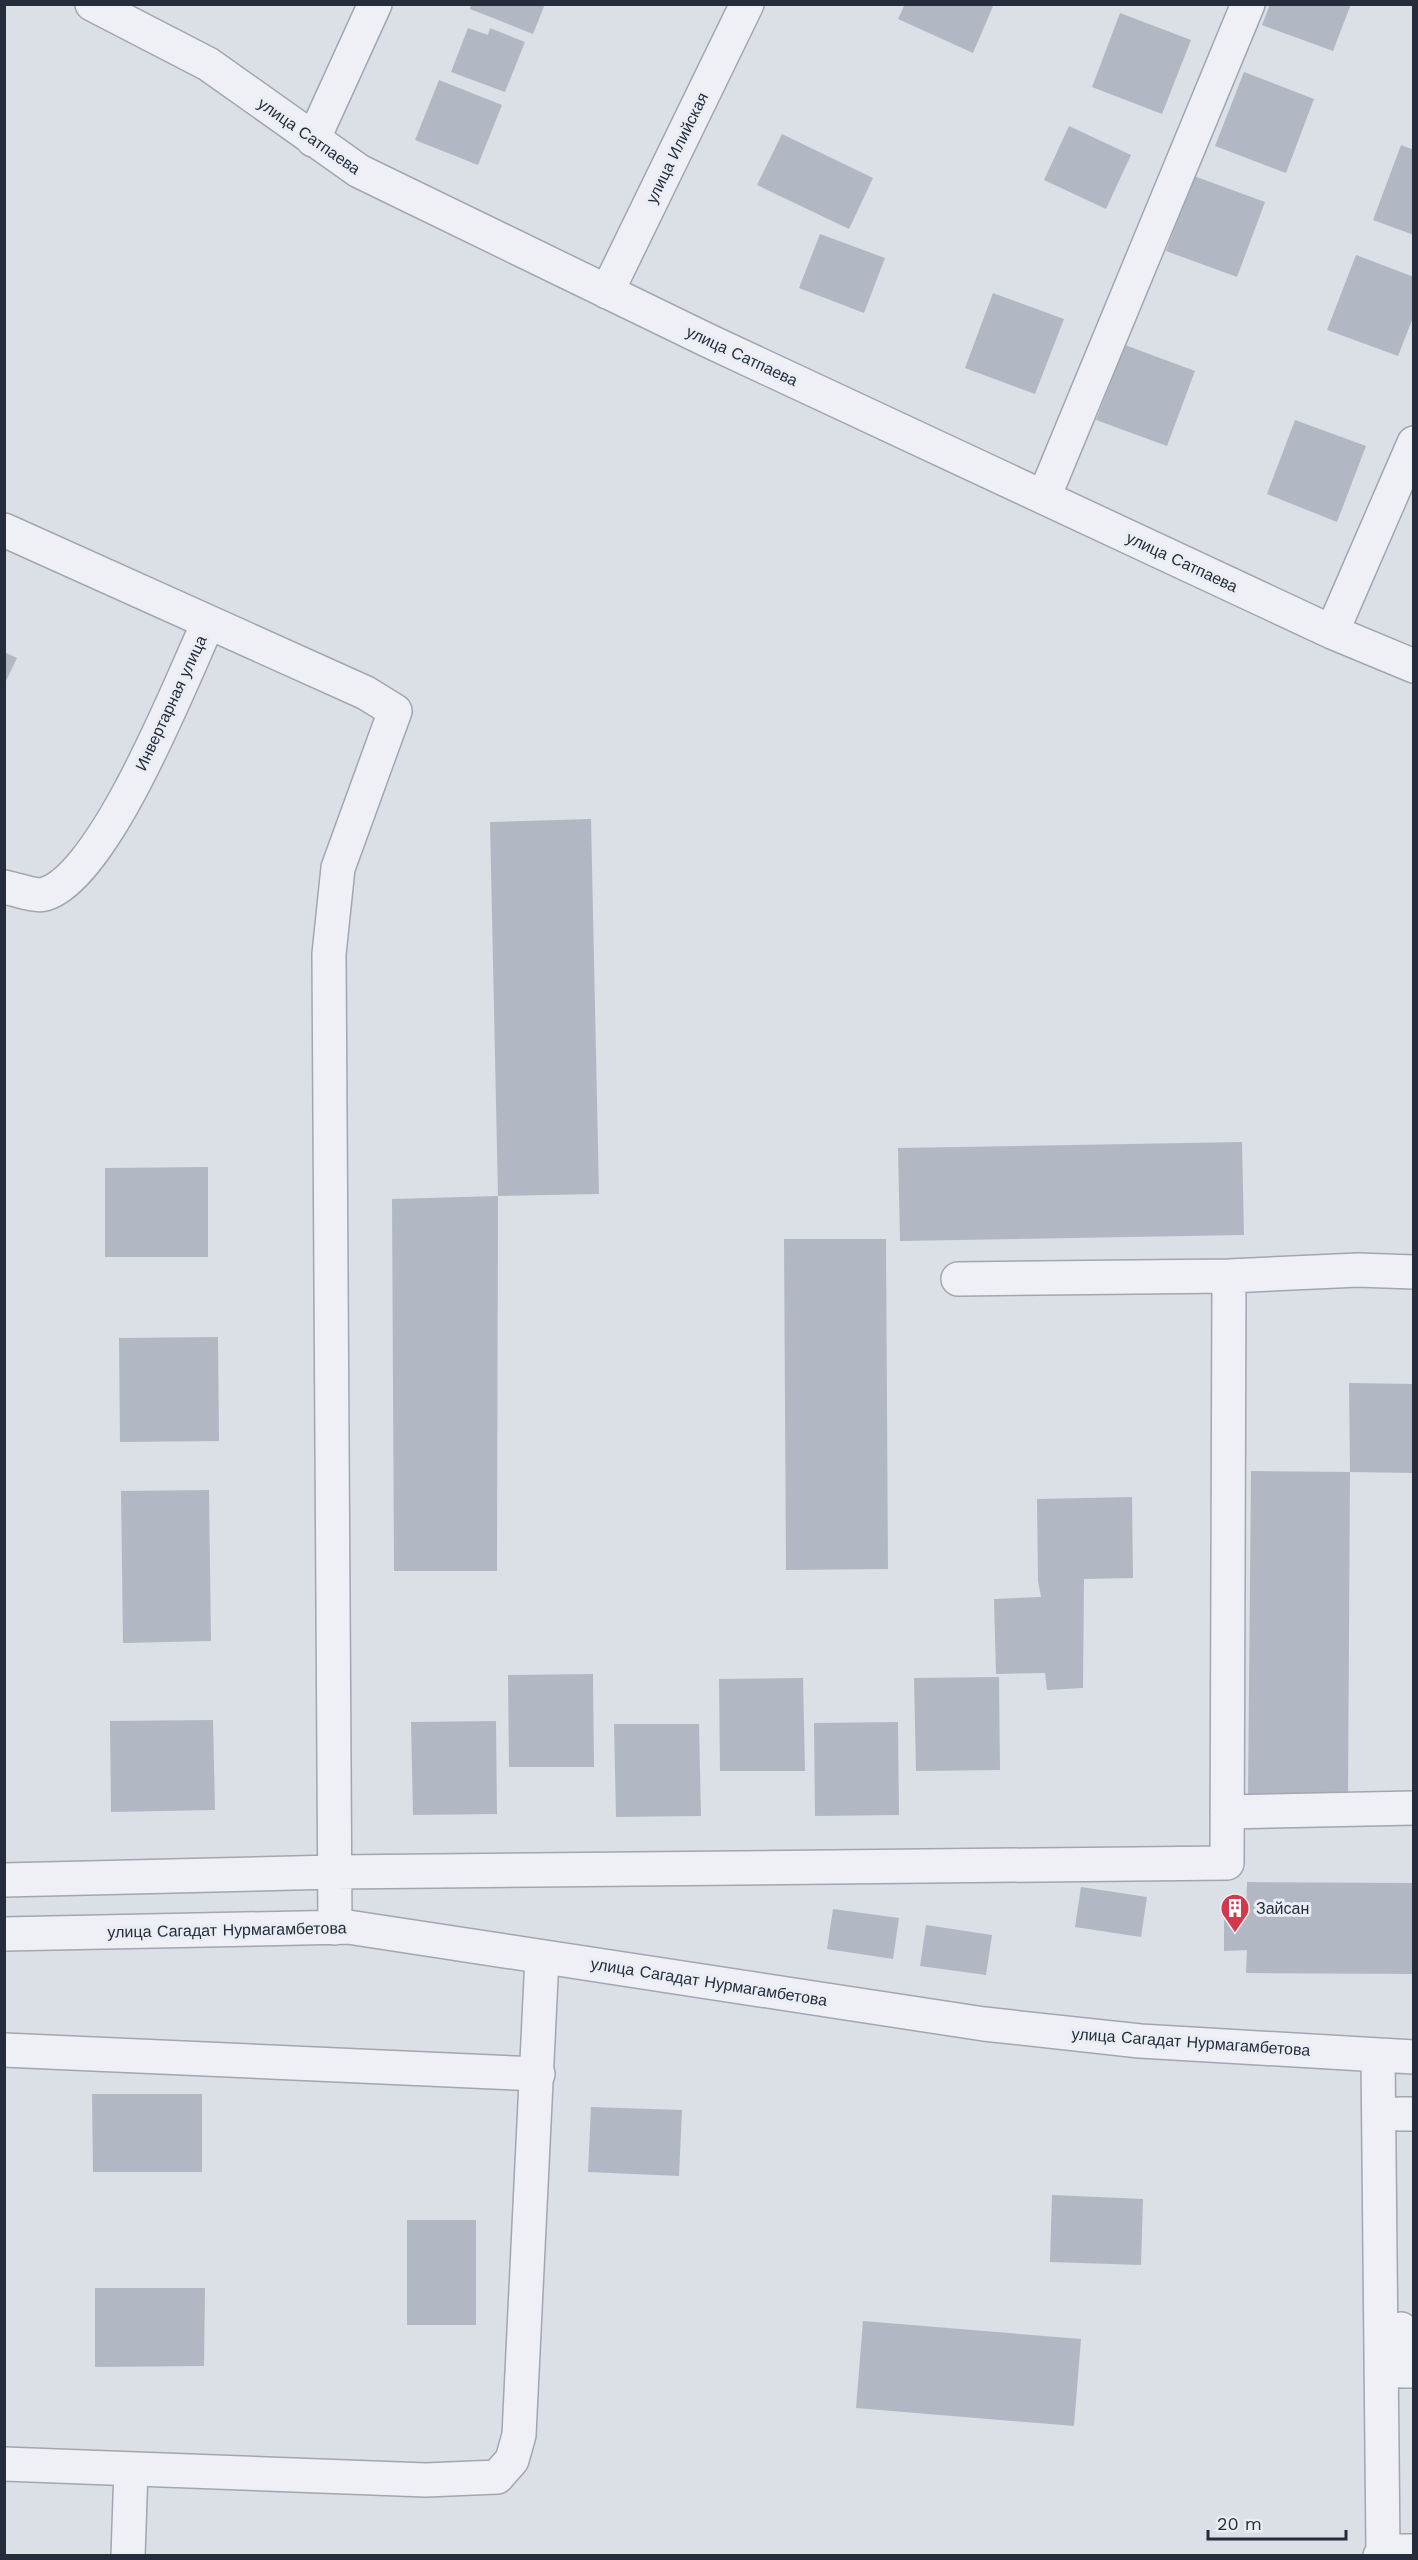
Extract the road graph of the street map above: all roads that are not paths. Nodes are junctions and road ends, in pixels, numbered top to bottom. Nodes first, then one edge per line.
1 (92, 4) edge
2 (375, 4) edge
3 (747, 4) edge
4 (1248, 4) edge
5 (313, 141) junction
6 (607, 292) junction
7 (1413, 443) edge
8 (1044, 497) junction
9 (4, 530) edge
10 (208, 623) junction
11 (1332, 632) junction
12 (1413, 666) edge
13 (4, 887) edge
14 (1413, 1272) edge
15 (1229, 1276) junction
16 (958, 1279) dead end
17 (1413, 1808) edge
18 (1227, 1812) junction
19 (335, 1872) junction
20 (4, 1880) edge
21 (335, 1928) junction
22 (4, 1934) edge
23 (542, 1957) junction
24 (4, 2050) edge
25 (1397, 2056) edge
26 (538, 2074) junction
27 (1406, 2114) edge
28 (1413, 2372) edge
29 (4, 2464) edge
30 (131, 2469) junction
31 (1392, 2553) edge
32 (128, 2556) edge

1 - 5 street, улица Сатпаева
2 - 5 street
3 - 6 street, улица Илийская
4 - 8 street
5 - 6 street, улица Сатпаева
6 - 8 street, улица Сатпаева
7 - 11 street
8 - 11 street, улица Сатпаева
9 - 10 street, Инвертарная улица
10 - 13 street, Инвертарная улица
10 - 19 street
11 - 12 street, улица Сатпаева
14 - 15 street
15 - 16 street
15 - 18 street
17 - 18 street
18 - 19 street
19 - 20 street
19 - 21 street
21 - 22 street, улица Сагадат Нурмагамбетова
21 - 23 street, улица Сагадат Нурмагамбетова
23 - 25 street, улица Сагадат Нурмагамбетова
23 - 26 street
24 - 26 street
25 - 27 street
25 - 31 street
26 - 30 street
27 - 28 street
29 - 30 street
30 - 32 street

